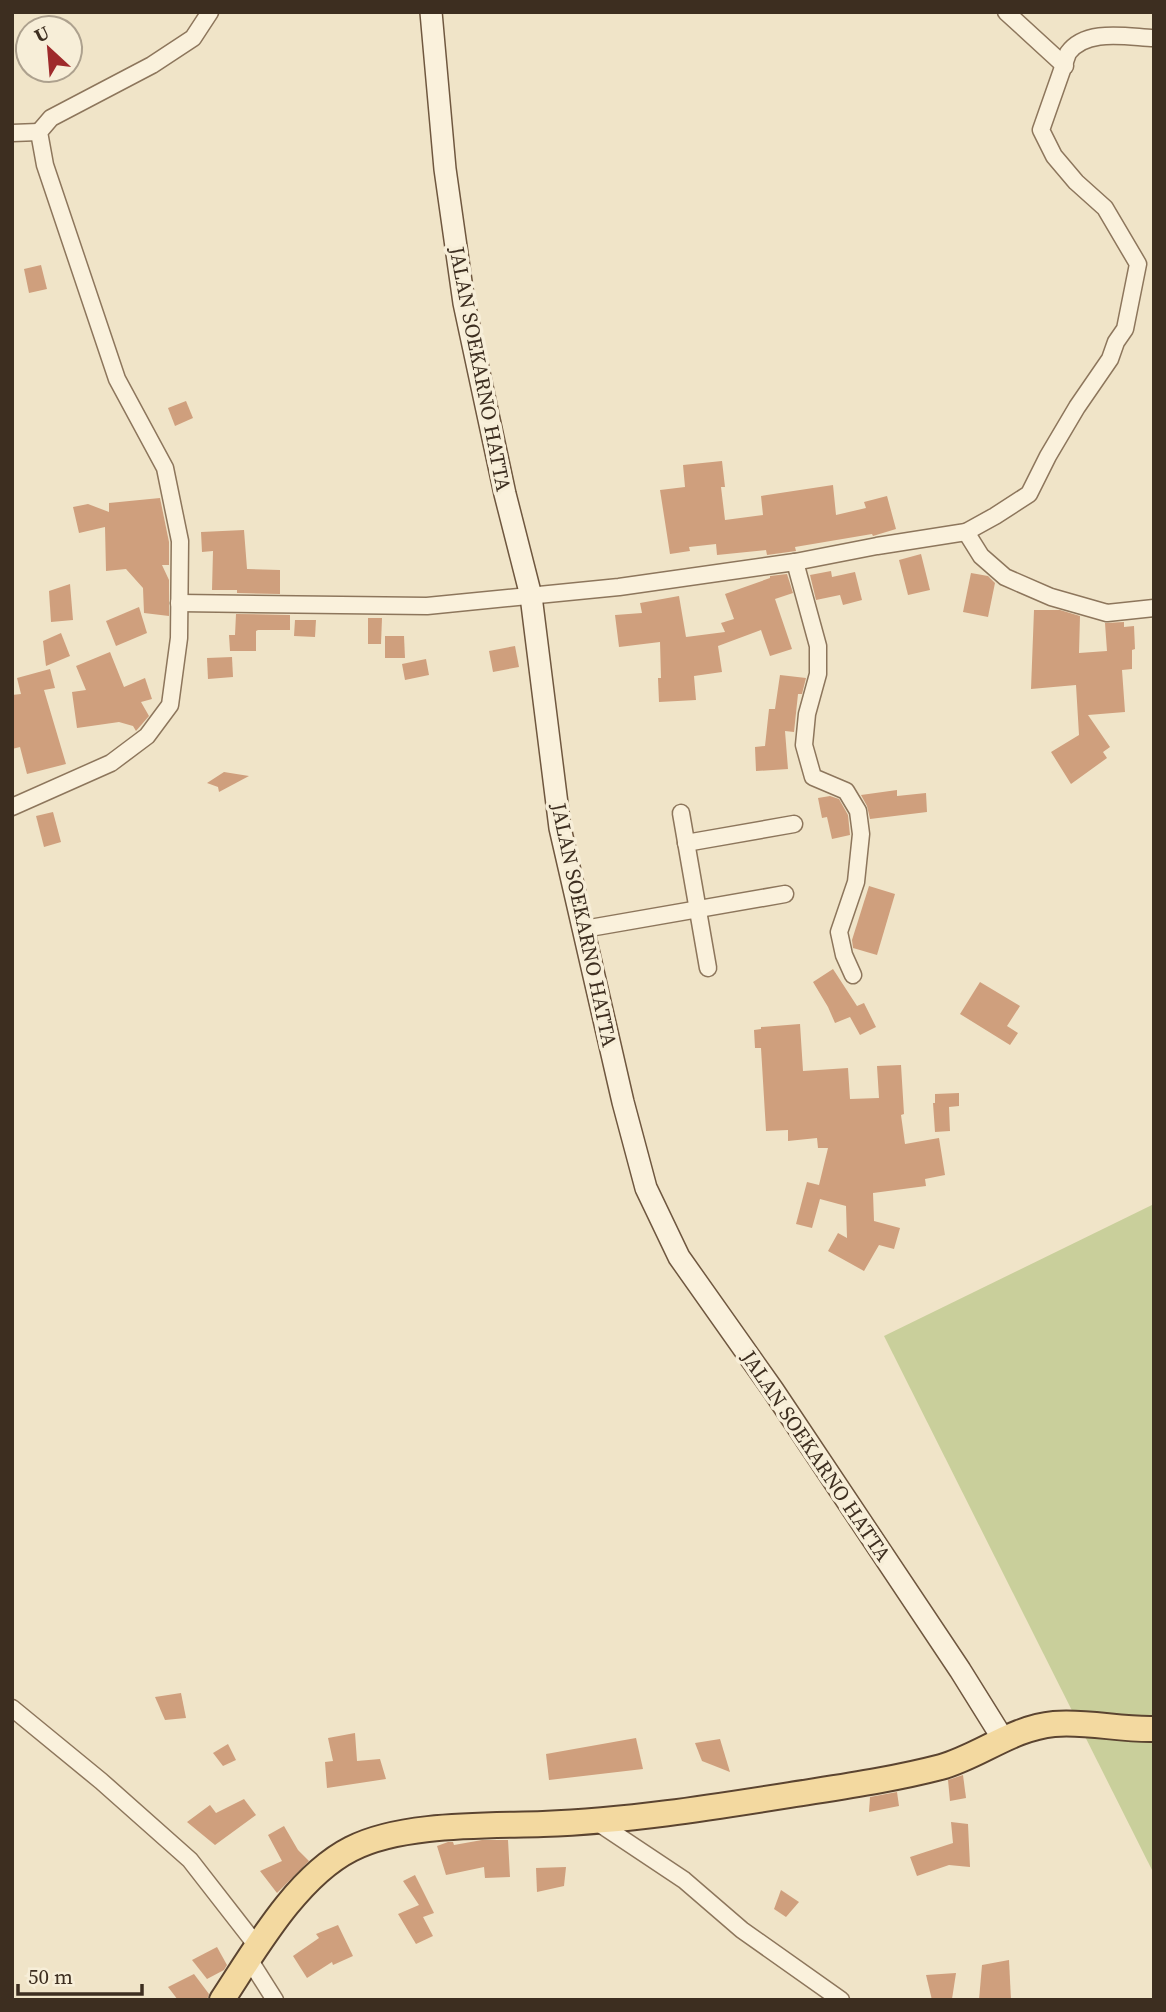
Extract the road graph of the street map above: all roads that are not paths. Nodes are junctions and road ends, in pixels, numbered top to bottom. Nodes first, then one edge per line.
1 (210, 12) edge
2 (431, 12) edge
3 (1006, 12) edge
4 (1154, 38) edge
5 (1065, 66) junction
6 (39, 132) junction
7 (12, 133) edge
8 (965, 532) junction
9 (795, 562) junction
10 (531, 596) junction
11 (179, 603) junction
12 (1154, 608) edge
13 (12, 807) edge
14 (681, 813) dead end
15 (794, 824) dead end
16 (686, 843) junction
17 (785, 894) dead end
18 (698, 909) junction
19 (584, 929) junction
20 (708, 968) dead end
21 (853, 975) dead end
22 (12, 1708) edge
23 (1154, 1729) edge
24 (1003, 1739) junction
25 (597, 1822) junction
26 (253, 1953) junction
27 (222, 2000) edge
28 (275, 2000) edge
29 (841, 2000) edge

1 - 6 street
2 - 10 street, JALAN SOEKARNO HATTA
3 - 5 street
4 - 5 street
5 - 8 street
6 - 7 street
6 - 11 street
8 - 9 street
8 - 12 street
9 - 10 street
9 - 21 street
10 - 11 street
10 - 19 street, JALAN SOEKARNO HATTA
11 - 13 street
14 - 16 street
15 - 16 street
16 - 18 street
17 - 18 street
18 - 19 street
18 - 20 street
19 - 24 street, JALAN SOEKARNO HATTA
22 - 26 street
23 - 24 main road
24 - 25 main road
25 - 26 main road
25 - 29 street
26 - 27 main road
26 - 28 street

